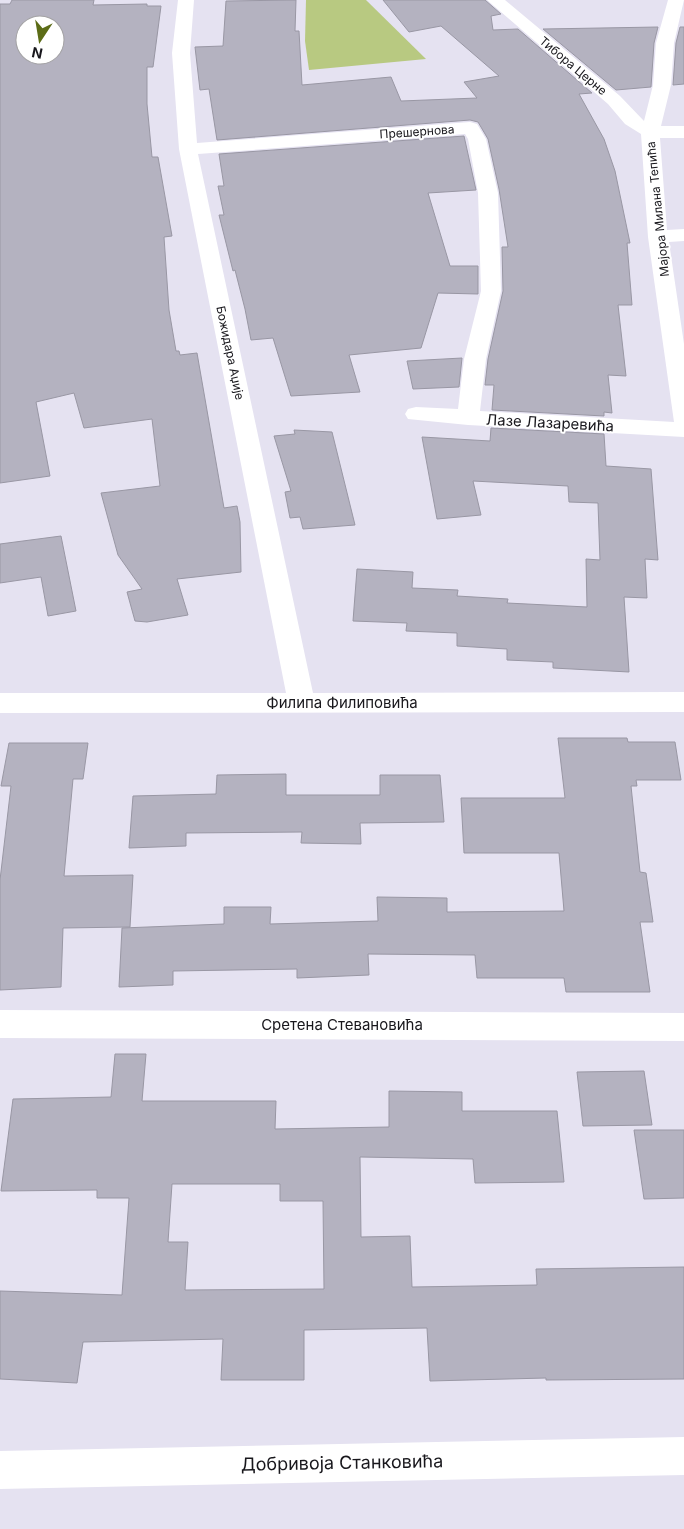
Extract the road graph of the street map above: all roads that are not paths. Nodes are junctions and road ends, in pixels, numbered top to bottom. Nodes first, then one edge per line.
1 (186, 0) edge
2 (495, 0) edge
3 (676, 0) edge
4 (650, 132) junction
5 (684, 132) edge
6 (188, 149) junction
7 (684, 235) edge
8 (658, 237) junction
9 (683, 391) edge
10 (416, 414) dead end
11 (468, 418) junction
12 (684, 420) edge
13 (684, 430) edge
14 (684, 702) edge
15 (0, 703) edge
16 (302, 704) junction
17 (0, 1024) edge
18 (684, 1027) edge
19 (684, 1456) edge
20 (0, 1470) edge

1 - 6 street, Божидара Аџије
2 - 4 street, Тибора Церне
3 - 4 street, Мајора Милана Тепића
4 - 5 street
4 - 8 street, Мајора Милана Тепића
6 - 11 street, Прешернова
6 - 16 street, Божидара Аџије
7 - 8 street
8 - 9 street, Мајора Милана Тепића
9 - 12 street, Мајора Милана Тепића
10 - 11 street, Лазе Лазаревића
11 - 13 street, Лазе Лазаревића
14 - 16 street, Филипа Филиповића
15 - 16 street, Филипа Филиповића
17 - 18 street, Сретена Стевановића
19 - 20 street, Добривоја Станковића

